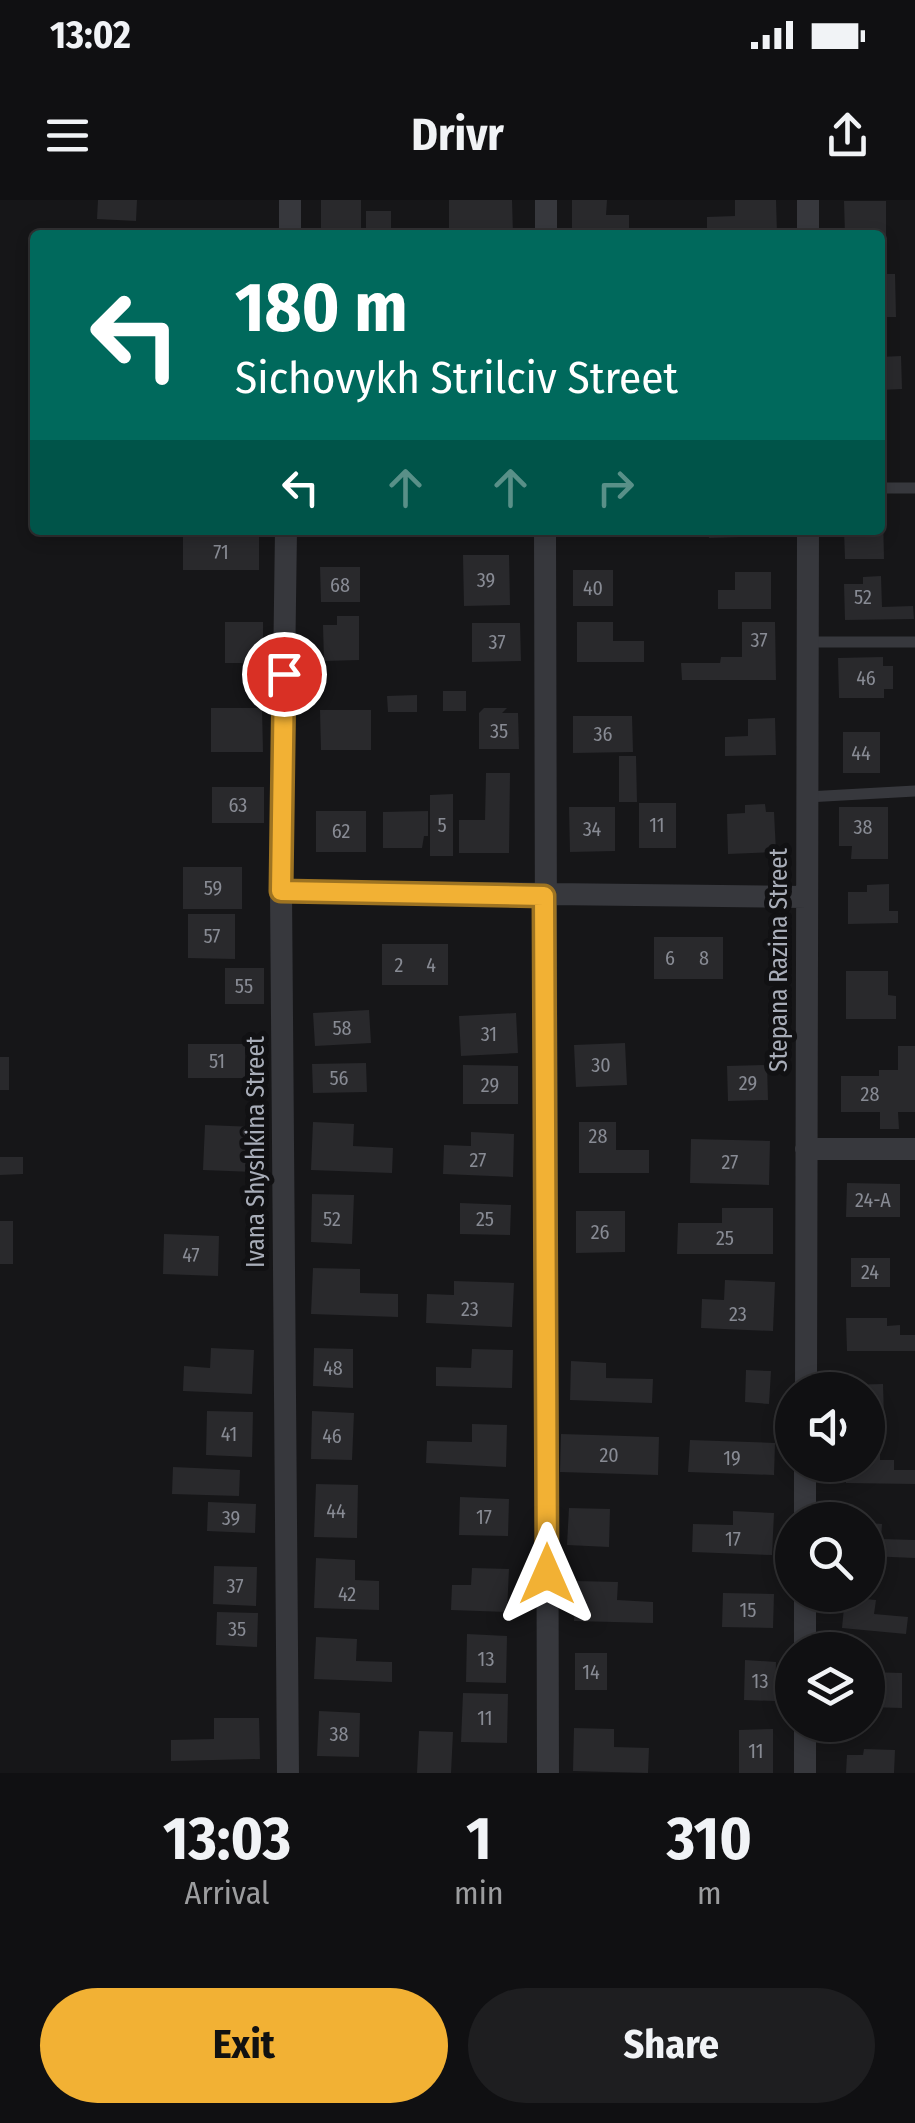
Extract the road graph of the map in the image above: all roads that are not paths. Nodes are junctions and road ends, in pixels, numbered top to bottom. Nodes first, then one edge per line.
1 (290, 200) edge
2 (546, 200) edge
3 (808, 200) edge
4 (290, 230) edge
5 (546, 230) edge
6 (808, 230) edge
7 (885, 488) edge
8 (915, 488) edge
9 (286, 535) edge
10 (545, 535) edge
11 (808, 535) edge
12 (807, 642) junction
13 (915, 642) edge
14 (915, 791) edge
15 (807, 797) junction
16 (281, 891) junction
17 (544, 896) junction
18 (807, 897) junction
19 (806, 1149) junction
20 (915, 1150) edge
21 (806, 1372) edge
22 (805, 1742) edge
23 (288, 1773) edge
24 (548, 1773) edge
25 (805, 1773) edge

1 - 4 street
2 - 5 street
3 - 6 street
7 - 8 lane
9 - 16 street, Ivana Shyshkina Street
10 - 17 street
11 - 12 street, Stepana Razina Street
12 - 13 lane
12 - 15 street, Stepana Razina Street
14 - 15 lane
15 - 18 street, Stepana Razina Street
16 - 17 street
16 - 23 street, Ivana Shyshkina Street
17 - 18 street
17 - 24 street
18 - 19 street, Stepana Razina Street
19 - 20 street
19 - 21 street, Stepana Razina Street
22 - 25 street

